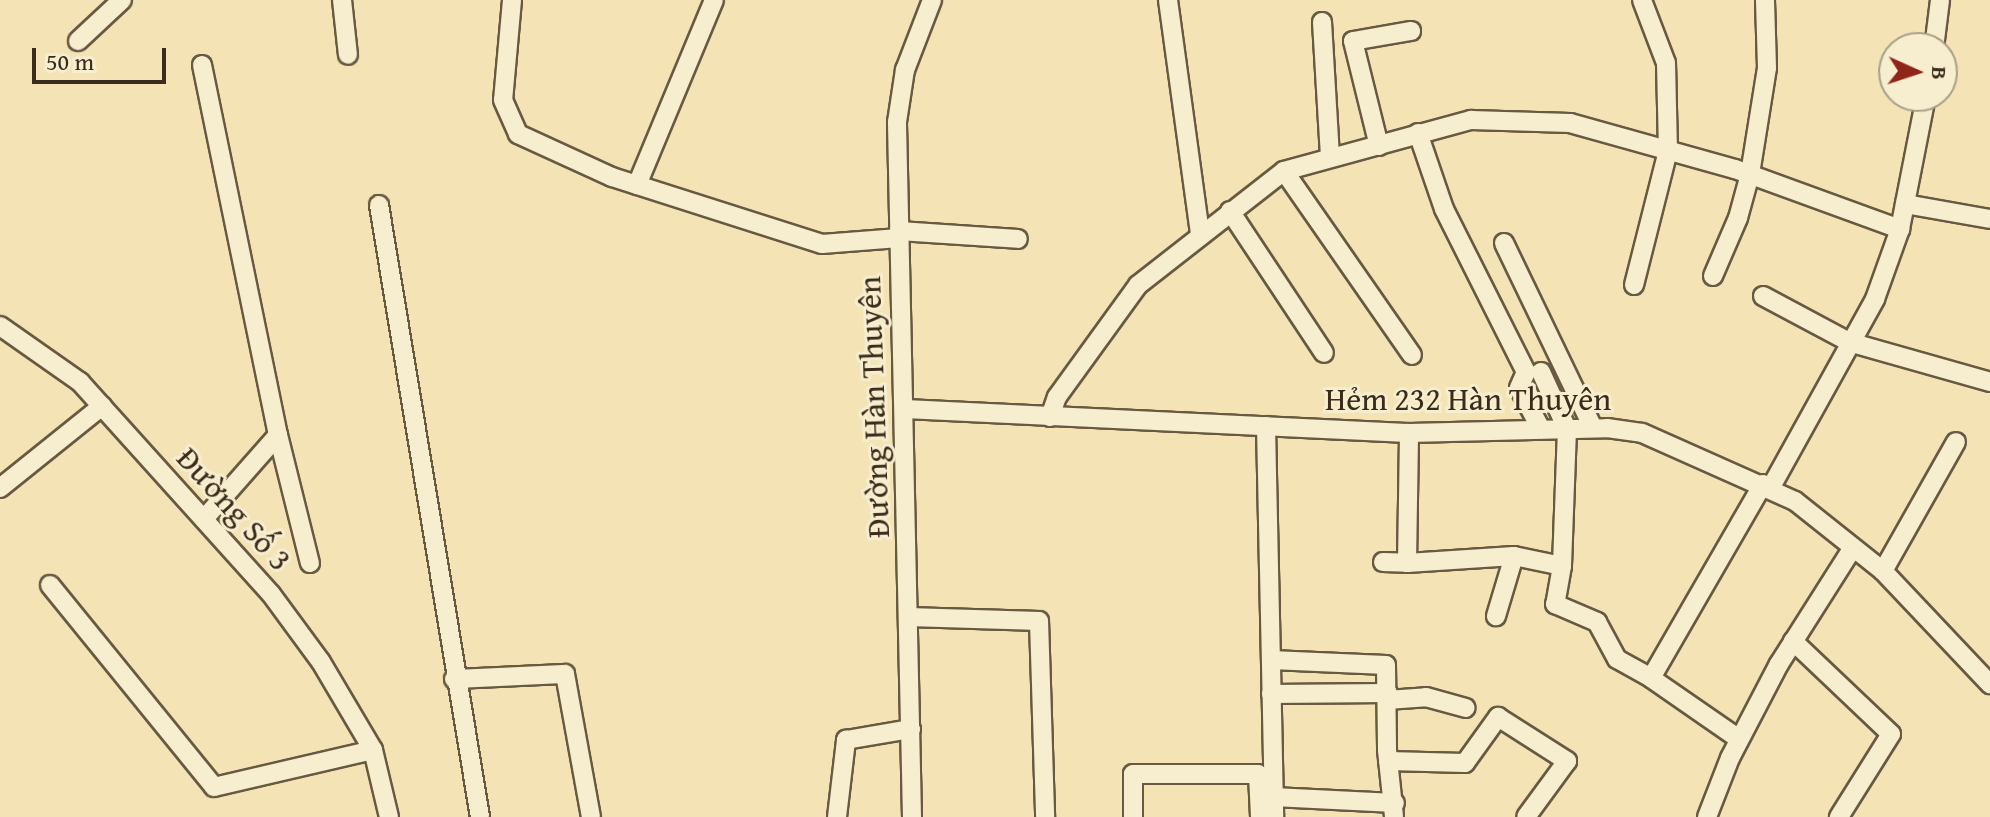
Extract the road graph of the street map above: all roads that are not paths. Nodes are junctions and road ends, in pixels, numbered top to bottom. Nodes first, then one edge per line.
1 (122, 0) edge
2 (342, 0) edge
3 (512, 0) edge
4 (714, 0) edge
5 (932, 0) edge
6 (1168, 0) edge
7 (1642, 0) edge
8 (1765, 0) edge
9 (1940, 0) edge
10 (1322, 22) dead end
11 (1411, 31) dead end
12 (1936, 32) edge
13 (78, 41) dead end
14 (348, 55) dead end
15 (202, 65) dead end
16 (1923, 112) edge
17 (1418, 133) junction
18 (1379, 146) junction
19 (1668, 151) junction
20 (1330, 157) junction
21 (1284, 171) junction
22 (1750, 174) junction
23 (637, 185) junction
24 (1905, 204) junction
25 (379, 205) dead end
26 (1230, 211) junction
27 (1990, 219) edge
28 (1900, 229) junction
29 (899, 234) junction
30 (1200, 235) junction
31 (1018, 239) dead end
32 (1504, 243) dead end
33 (1713, 276) dead end
34 (1634, 285) dead end
35 (1763, 296) dead end
36 (0, 326) edge
37 (1849, 342) junction
38 (1324, 353) dead end
39 (1412, 355) dead end
40 (1541, 372) dead end
41 (1990, 382) edge
42 (102, 406) junction
43 (905, 409) junction
44 (1050, 417) junction
45 (1266, 426) junction
46 (1593, 428) junction
47 (1541, 429) junction
48 (1567, 429) junction
49 (1409, 433) junction
50 (278, 435) junction
51 (1956, 442) dead end
52 (1767, 485) junction
53 (0, 488) edge
54 (204, 519) junction
55 (1852, 549) junction
56 (1514, 556) junction
57 (1383, 562) dead end
58 (310, 563) dead end
59 (1407, 563) junction
60 (1562, 566) junction
61 (1883, 571) junction
62 (50, 585) dead end
63 (1496, 616) dead end
64 (909, 617) junction
65 (1793, 641) junction
66 (1271, 660) junction
67 (1651, 678) junction
68 (454, 679) junction
69 (1990, 684) edge
70 (1271, 694) junction
71 (1387, 697) junction
72 (1466, 708) dead end
73 (911, 729) junction
74 (1739, 739) junction
75 (373, 750) junction
76 (1388, 761) junction
77 (1273, 797) junction
78 (1395, 810) edge
79 (389, 817) edge
80 (480, 817) edge
81 (591, 817) edge
82 (837, 817) edge
83 (912, 817) edge
84 (1045, 817) edge
85 (1133, 817) edge
86 (1260, 817) edge
87 (1274, 817) edge
88 (1526, 817) edge
89 (1707, 817) edge
90 (1839, 817) edge

1 - 13 street
2 - 14 street
3 - 23 street
4 - 23 street
5 - 29 street, Đường Hàn Thuyên
6 - 30 street
7 - 19 street
8 - 22 street
9 - 12 street
10 - 20 street
11 - 18 street
15 - 50 street
16 - 24 street
17 - 18 street
17 - 19 street
17 - 47 street
18 - 20 street
19 - 22 street
19 - 34 street
20 - 21 street
21 - 26 street
21 - 39 street
22 - 28 street
22 - 33 street
23 - 29 street
24 - 27 street
24 - 28 street
25 - 68 street
26 - 30 street
26 - 38 street
28 - 37 street
29 - 31 street
29 - 43 street, Đường Hàn Thuyên
30 - 44 street
32 - 46 street
35 - 37 street
36 - 42 street, Đường Số 3
37 - 41 street
37 - 52 street
40 - 48 street
42 - 53 street
42 - 54 street, Đường Số 3
43 - 44 street, Hẻm 232 Hàn Thuyên
43 - 64 street, Đường Hàn Thuyên
44 - 45 street, Hẻm 232 Hàn Thuyên
45 - 49 street, Hẻm 232 Hàn Thuyên
45 - 66 street
46 - 48 street, Hẻm 232 Hàn Thuyên
46 - 52 street, Hẻm 232 Hàn Thuyên
47 - 48 street, Hẻm 232 Hàn Thuyên
47 - 49 street, Hẻm 232 Hàn Thuyên
48 - 60 street
49 - 59 street
50 - 54 street
50 - 58 street
51 - 61 street
52 - 55 street, Hẻm 232 Hàn Thuyên
52 - 67 street
54 - 75 street, Đường Số 3
55 - 61 street, Hẻm 232 Hàn Thuyên
55 - 65 street
56 - 59 street
56 - 60 street
56 - 63 street
57 - 59 street
60 - 67 street
61 - 69 street, Hẻm 232 Hàn Thuyên
62 - 75 street
64 - 73 street, Đường Hàn Thuyên
64 - 84 street
65 - 74 street
65 - 90 street
66 - 70 street
66 - 71 street
67 - 74 street
68 - 80 street
68 - 81 street
70 - 71 street
70 - 77 street
71 - 72 street
71 - 76 street
73 - 82 street
73 - 83 street, Đường Hàn Thuyên
74 - 89 street
75 - 79 street, Đường Số 3
76 - 78 street
76 - 88 street
77 - 78 street
77 - 87 street
85 - 86 street

